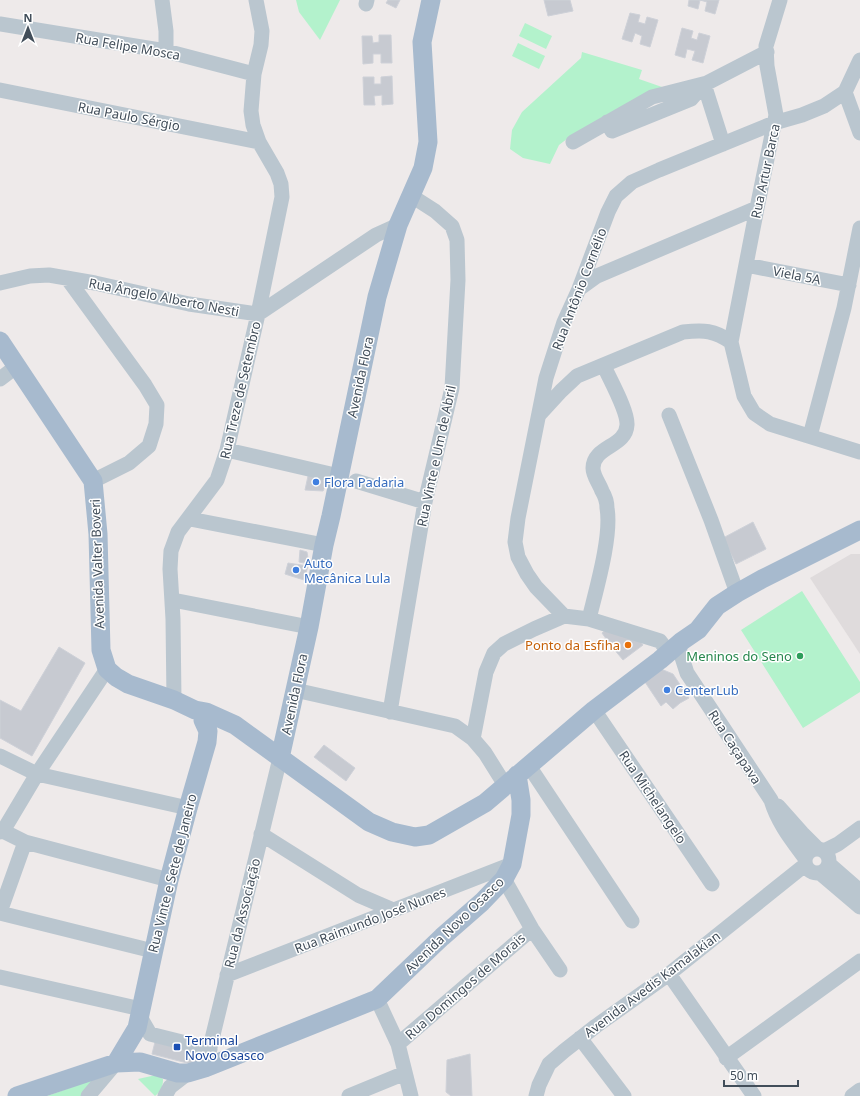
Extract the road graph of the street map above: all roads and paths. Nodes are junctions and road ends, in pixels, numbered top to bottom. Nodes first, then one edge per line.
1 (162, 0) edge
2 (256, 0) edge
3 (431, 0) edge
4 (780, 0) edge
5 (0, 24) edge
6 (166, 51) junction
7 (767, 52) junction
8 (860, 60) edge
9 (254, 74) junction
10 (704, 84) junction
11 (0, 90) edge
12 (845, 92) junction
13 (774, 123) junction
14 (860, 133) edge
15 (259, 142) junction
16 (573, 142) dead end
17 (723, 144) junction
18 (410, 195) junction
19 (757, 208) junction
20 (398, 224) junction
21 (860, 228) edge
22 (746, 265) junction
23 (67, 278) junction
24 (0, 283) edge
25 (849, 285) junction
26 (579, 289) junction
27 (258, 314) junction
28 (0, 341) edge
29 (731, 342) junction
30 (17, 366) junction
31 (604, 366) junction
32 (0, 379) edge
33 (539, 415) junction
34 (669, 415) dead end
35 (810, 436) junction
36 (227, 450) junction
37 (860, 452) edge
38 (347, 479) junction
39 (93, 481) junction
40 (425, 502) junction
41 (190, 519) junction
42 (857, 534) edge
43 (324, 545) junction
44 (737, 593) junction
45 (172, 600) junction
46 (564, 616) junction
47 (589, 619) junction
48 (309, 627) junction
49 (669, 653) junction
50 (107, 669) junction
51 (687, 673) junction
52 (295, 690) junction
53 (174, 700) junction
54 (594, 710) junction
55 (390, 712) junction
56 (199, 715) junction
57 (229, 727) junction
58 (473, 739) junction
59 (207, 742) junction
60 (0, 756) edge
61 (280, 758) junction
62 (37, 774) junction
63 (517, 776) junction
64 (188, 808) junction
65 (860, 828) edge
66 (2, 832) edge
67 (261, 834) junction
68 (25, 842) junction
69 (817, 861) junction
70 (508, 871) junction
71 (169, 880) junction
72 (712, 884) dead end
73 (855, 896) edge
74 (393, 910) junction
75 (0, 913) edge
76 (632, 921) dead end
77 (532, 928) junction
78 (153, 951) junction
79 (860, 961) edge
80 (560, 970) dead end
81 (669, 974) junction
82 (227, 975) junction
83 (0, 977) edge
84 (377, 999) junction
85 (142, 1022) junction
86 (580, 1038) junction
87 (398, 1044) junction
88 (726, 1058) junction
89 (140, 1062) junction
90 (203, 1062) junction
91 (116, 1063) junction
92 (405, 1073) junction
93 (860, 1090) edge
94 (17, 1096) edge
95 (88, 1096) edge
96 (165, 1096) edge
97 (349, 1096) edge
98 (411, 1096) edge
99 (536, 1096) edge
100 (624, 1096) edge
101 (754, 1096) edge
102 (852, 1096) edge

1 - 6 street
2 - 9 street, Rua Treze de Setembro
3 - 18 main road, Avenida Flora
4 - 7 street, Rua Artur Barca
5 - 6 street, Rua Felipe Mosca
6 - 9 street, Rua Felipe Mosca
7 - 10 street
7 - 13 street, Rua Artur Barca
8 - 12 street
9 - 15 street, Rua Treze de Setembro
10 - 16 street
10 - 17 street
11 - 15 street, Rua Paulo Sérgio
12 - 13 street, Rua Antônio Cornélio
12 - 14 street
13 - 17 street, Rua Antônio Cornélio
13 - 19 street, Rua Artur Barca
15 - 27 street, Rua Treze de Setembro
17 - 26 street, Rua Antônio Cornélio
18 - 20 main road, Avenida Flora
18 - 40 street, Rua Vinte e Um de Abril
19 - 22 street, Rua Artur Barca
19 - 26 street
20 - 27 street, Rua Ângelo Alberto Nesti
20 - 38 main road, Avenida Flora
21 - 25 street
22 - 25 street, Viela 5A
22 - 29 street, Rua Artur Barca
23 - 24 street, Rua Ângelo Alberto Nesti
23 - 27 street, Rua Ângelo Alberto Nesti
23 - 39 street
25 - 35 street
26 - 33 street, Rua Antônio Cornélio
27 - 36 street, Rua Treze de Setembro
28 - 30 main road, Avenida Valter Boveri
29 - 31 street
29 - 35 street
30 - 32 street
30 - 39 main road, Avenida Valter Boveri
31 - 33 street
31 - 47 street
33 - 46 street, Rua Antônio Cornélio
34 - 44 street
35 - 37 street
36 - 38 street
36 - 41 street, Rua Treze de Setembro
38 - 40 street
38 - 43 main road, Avenida Flora
39 - 50 main road, Avenida Valter Boveri
40 - 55 street, Rua Vinte e Um de Abril
41 - 43 street
41 - 45 street, Rua Treze de Setembro
42 - 44 main road
43 - 48 main road, Avenida Flora
44 - 49 main road
45 - 48 street
45 - 53 street, Rua Treze de Setembro
46 - 47 street
46 - 58 street
47 - 49 street
48 - 52 main road, Avenida Flora
49 - 51 street
49 - 51 street, Rua Caçapava
49 - 54 main road
50 - 53 main road
50 - 62 street
51 - 69 street, Rua Caçapava
52 - 55 street
52 - 61 main road, Avenida Flora
53 - 56 main road
54 - 63 main road
54 - 72 street, Rua Michelangelo
55 - 58 street
56 - 57 main road
56 - 59 main road, Rua Vinte e Sete de Janeiro
57 - 59 main road
57 - 61 main road
58 - 63 street
59 - 64 main road, Rua Vinte e Sete de Janeiro
60 - 62 street
61 - 63 main road
61 - 67 street, Rua da Associação
62 - 64 street
62 - 66 street
63 - 70 main road, Avenida Novo Osasco
63 - 76 street
64 - 71 main road, Rua Vinte e Sete de Janeiro
65 - 69 street, Avenida Avedis Kamalakian
66 - 68 street
67 - 74 street
67 - 82 street, Rua da Associação
68 - 71 street
68 - 75 street
69 - 73 street, Rua Caçapava
69 - 81 street, Avenida Avedis Kamalakian
70 - 74 street, Rua Raimundo José Nunes
70 - 77 street
70 - 84 main road, Avenida Novo Osasco
71 - 78 main road, Rua Vinte e Sete de Janeiro
74 - 82 street, Rua Raimundo José Nunes
75 - 78 street
77 - 80 street
77 - 87 street, Rua Domingos de Morais
78 - 85 main road, Rua Vinte e Sete de Janeiro
79 - 88 street
81 - 86 street, Avenida Avedis Kamalakian
81 - 88 street
82 - 90 street, Rua da Associação
83 - 85 street
84 - 87 street
84 - 90 main road, Avenida Novo Osasco
85 - 89 main road, Rua Vinte e Sete de Janeiro
85 - 90 street
85 - 91 main road, Rua Vinte e Sete de Janeiro
86 - 99 street, Avenida Avedis Kamalakian
86 - 100 street
87 - 92 street
88 - 101 street
89 - 90 main road, Avenida Novo Osasco
89 - 91 main road, Avenida Novo Osasco
90 - 96 street
91 - 94 main road, Avenida Novo Osasco
91 - 95 street
92 - 97 street
92 - 98 street
93 - 102 street

